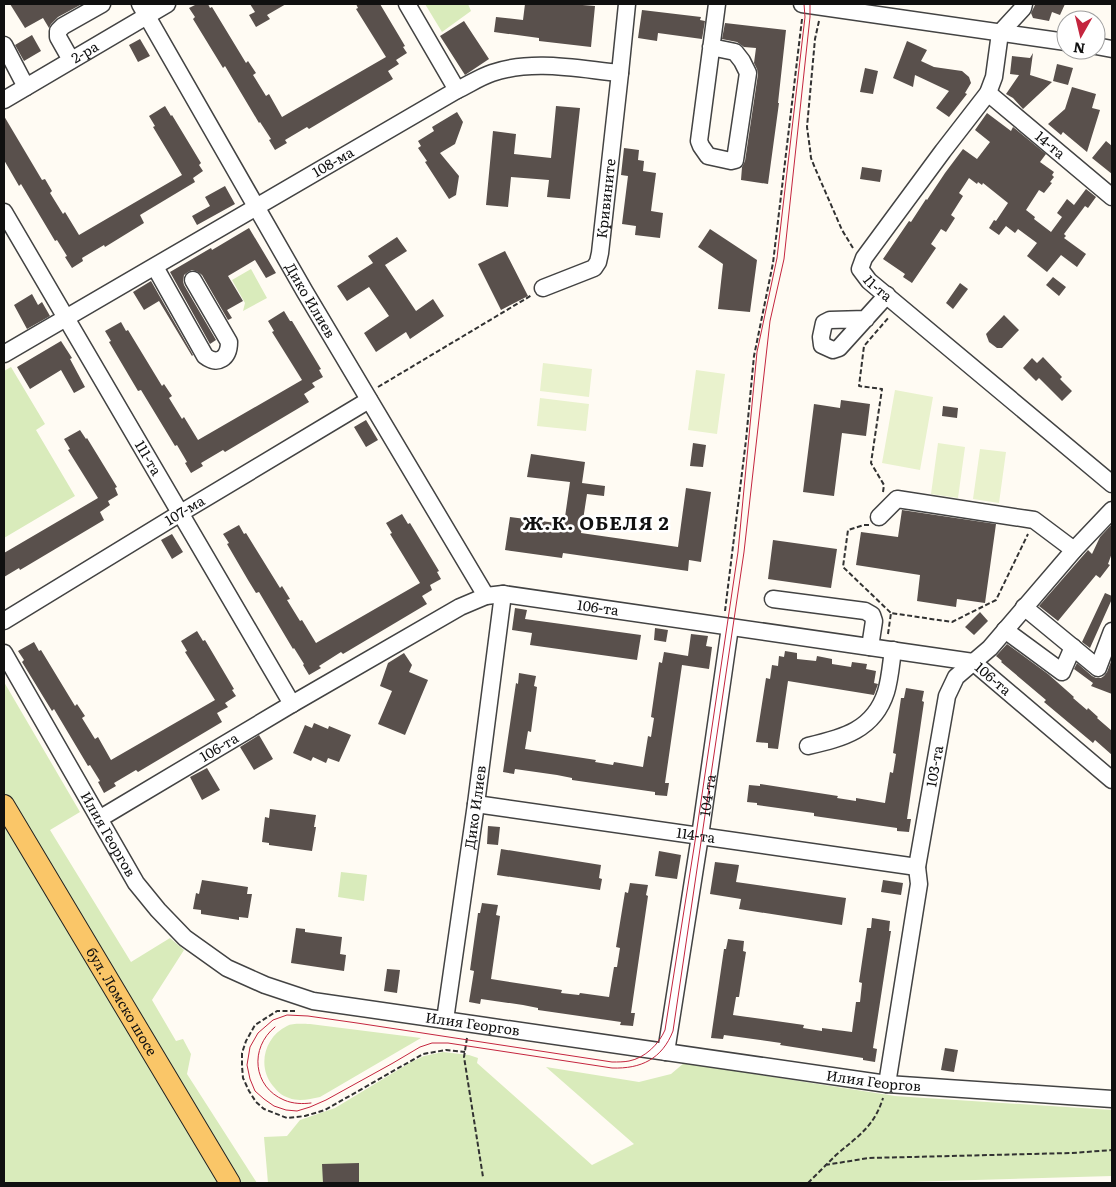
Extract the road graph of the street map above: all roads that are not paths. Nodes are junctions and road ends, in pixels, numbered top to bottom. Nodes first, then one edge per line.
1 (102, 4) edge
2 (167, 4) edge
3 (406, 4) edge
4 (627, 4) edge
5 (717, 4) edge
6 (1024, 4) edge
7 (817, 5) edge
8 (144, 10) edge
9 (1000, 33) junction
10 (1056, 41) edge
11 (4, 45) edge
12 (711, 47) junction
13 (71, 60) junction
14 (620, 73) junction
15 (26, 88) junction
16 (457, 90) junction
17 (988, 93) junction
18 (4, 100) edge
19 (1112, 197) edge
20 (256, 207) junction
21 (4, 212) edge
22 (155, 267) junction
23 (193, 280) dead end
24 (543, 288) road end
25 (887, 295) junction
26 (66, 318) junction
27 (866, 319) dead end
28 (4, 354) edge
29 (367, 397) junction
30 (1112, 484) edge
31 (1112, 510) edge
32 (179, 514) junction
33 (879, 517) road end
34 (1074, 550) junction
35 (503, 594) junction
36 (486, 596) junction
37 (773, 599) dead end
38 (1024, 607) junction
39 (4, 621) edge
40 (730, 627) junction
41 (1005, 630) junction
42 (1112, 631) edge
43 (870, 647) junction
44 (1073, 647) junction
45 (893, 650) junction
46 (4, 653) edge
47 (972, 662) junction
48 (292, 704) junction
49 (808, 746) dead end
50 (1112, 780) edge
51 (476, 804) junction
52 (7, 812) edge
53 (99, 818) junction
54 (700, 836) junction
55 (917, 867) junction
56 (444, 1020) junction
57 (666, 1052) junction
58 (887, 1084) junction
59 (1112, 1099) edge
60 (229, 1181) edge

1 - 13 street
2 - 8 street, 2-ра
3 - 16 street
4 - 14 street
5 - 12 street
6 - 9 street
7 - 9 street
8 - 13 street, 2-ра
8 - 20 street, Дико Илиев
9 - 10 street
9 - 17 street, 11-та
11 - 15 street
12 - 12 street
13 - 15 street, 2-ра
14 - 16 street, 108-ма
14 - 24 street, Кривините
15 - 18 street, 2-ра
16 - 20 street, 108-ма
17 - 19 street, 14-та
17 - 25 street, 11-та
20 - 22 street, 108-ма
20 - 29 street, Дико Илиев
21 - 26 street, 111-та
22 - 23 street
22 - 26 street, 108-ма
25 - 27 street
25 - 30 street, 11-та
26 - 28 street, 108-ма
26 - 32 street, 111-та
29 - 32 street, 107-ма
29 - 36 street, Дико Илиев
31 - 34 street, 103-та
32 - 39 street, 107-ма
32 - 48 street, 111-та
33 - 34 street
34 - 38 street, 103-та
35 - 36 street, 106-та
35 - 40 street, 106-та
35 - 51 street, Дико Илиев
36 - 48 street, 106-та
37 - 43 street
38 - 41 street, 103-та
38 - 44 street
40 - 43 street, 106-та
40 - 54 street, 104-та
41 - 44 street
41 - 47 street, 103-та
42 - 44 street
43 - 45 street, 106-та
45 - 47 street, 106-та
45 - 49 street
46 - 53 street, Илия Георгов
47 - 50 street, 106-та
47 - 55 street, 103-та
48 - 53 street, 106-та
51 - 54 street, 114-та
51 - 56 street, Дико Илиев
52 - 60 main road, бул. Ломско шосе
53 - 56 street, Илия Георгов
54 - 55 street, 114-та
54 - 57 street, 104-та
55 - 58 street, 103-та
56 - 57 street, Илия Георгов
57 - 58 street, Илия Георгов
58 - 59 street, Илия Георгов

